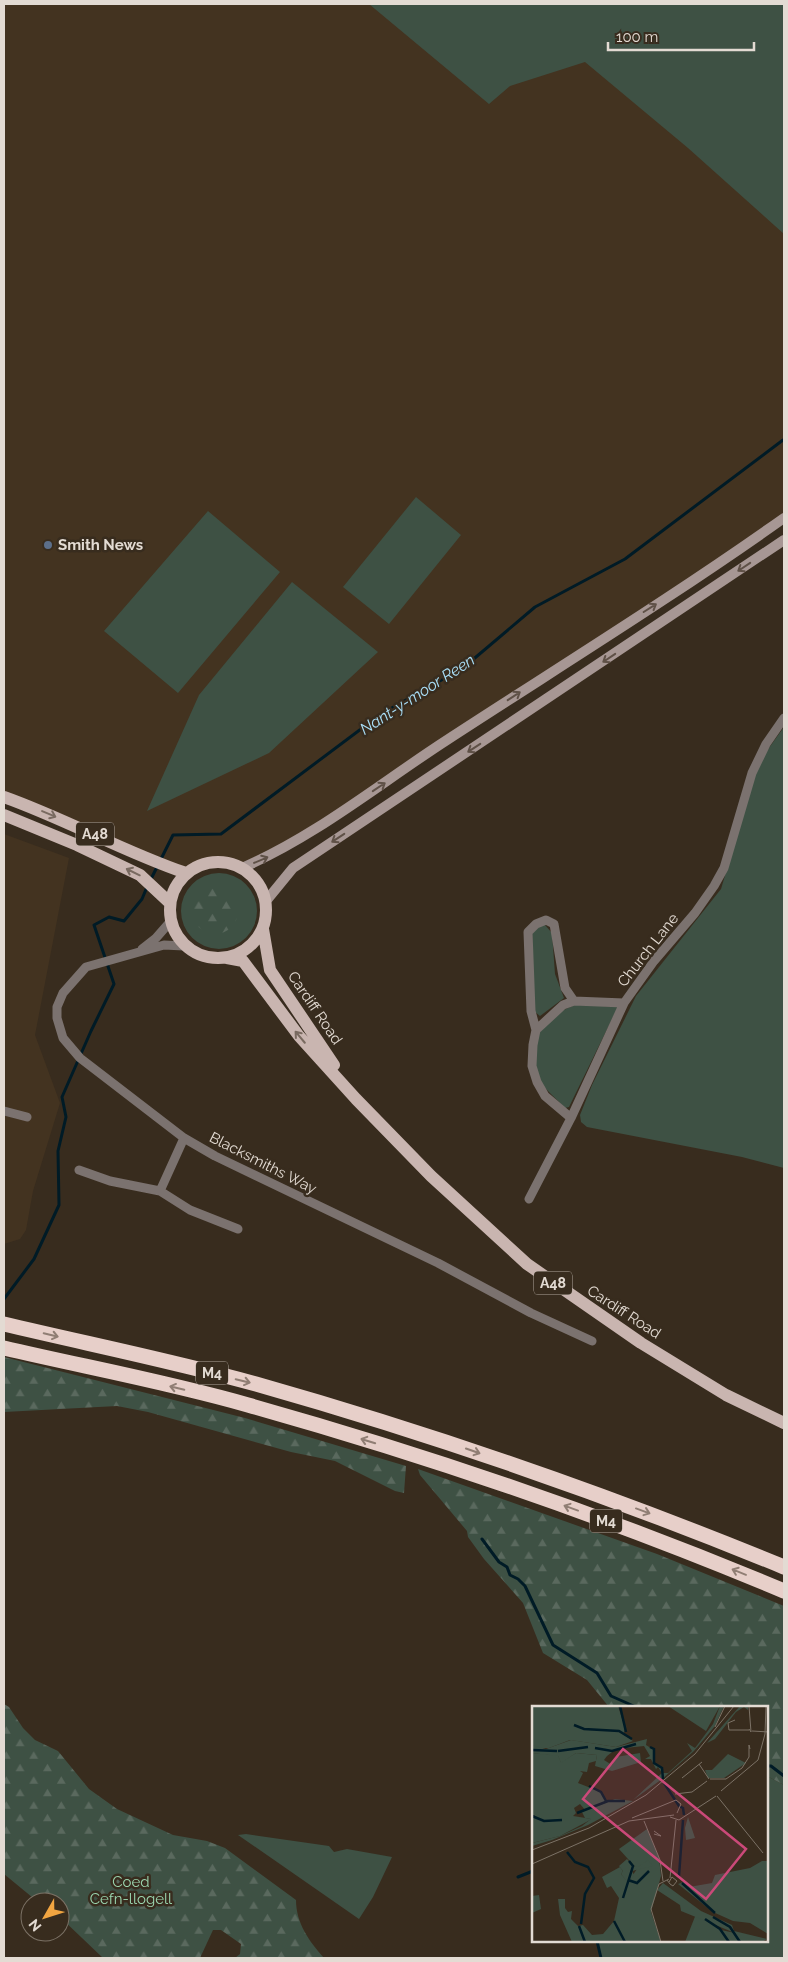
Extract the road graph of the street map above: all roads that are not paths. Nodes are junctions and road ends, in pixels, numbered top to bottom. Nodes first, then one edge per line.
1 (784, 518) edge
2 (784, 540) edge
3 (784, 718) edge
4 (4, 797) edge
5 (4, 815) edge
6 (242, 868) junction
7 (186, 873) junction
8 (266, 901) junction
9 (170, 903) junction
10 (170, 922) junction
11 (263, 929) junction
12 (184, 946) junction
13 (138, 952) junction
14 (228, 958) junction
15 (574, 1001) junction
16 (624, 1004) junction
17 (536, 1030) junction
18 (356, 1099) junction
19 (4, 1111) edge
20 (27, 1118) dead end
21 (571, 1118) junction
22 (184, 1138) junction
23 (79, 1170) dead end
24 (160, 1191) junction
25 (529, 1199) dead end
26 (238, 1229) dead end
27 (4, 1324) edge
28 (592, 1341) dead end
29 (4, 1348) edge
30 (784, 1423) edge
31 (784, 1567) edge
32 (784, 1591) edge

6 -> 1 street
2 -> 8 street
3 - 16 street, Church Lane
4 -> 7 main road, A48
9 -> 5 main road, A48
6 - 7 main road
6 - 8 main road
7 - 9 main road
8 - 11 main road
9 - 10 main road
10 - 12 main road
10 - 13 street, Blacksmiths Way
11 - 14 main road
11 - 18 main road, Cardiff Road / A48
12 - 13 street, Blacksmiths Way
12 - 14 main road
13 - 22 street, Blacksmiths Way
18 -> 14 main road, Cardiff Road / A48
15 - 16 street
15 - 17 street
15 - 17 street
16 - 21 street, Church Lane
17 - 21 street
18 - 30 main road, Cardiff Road / A48
19 - 20 street
21 - 25 street, Church Lane
22 - 24 street
22 - 28 street, Blacksmiths Way
23 - 24 street
24 - 26 street
27 -> 31 highway, M4
32 -> 29 highway, M4

